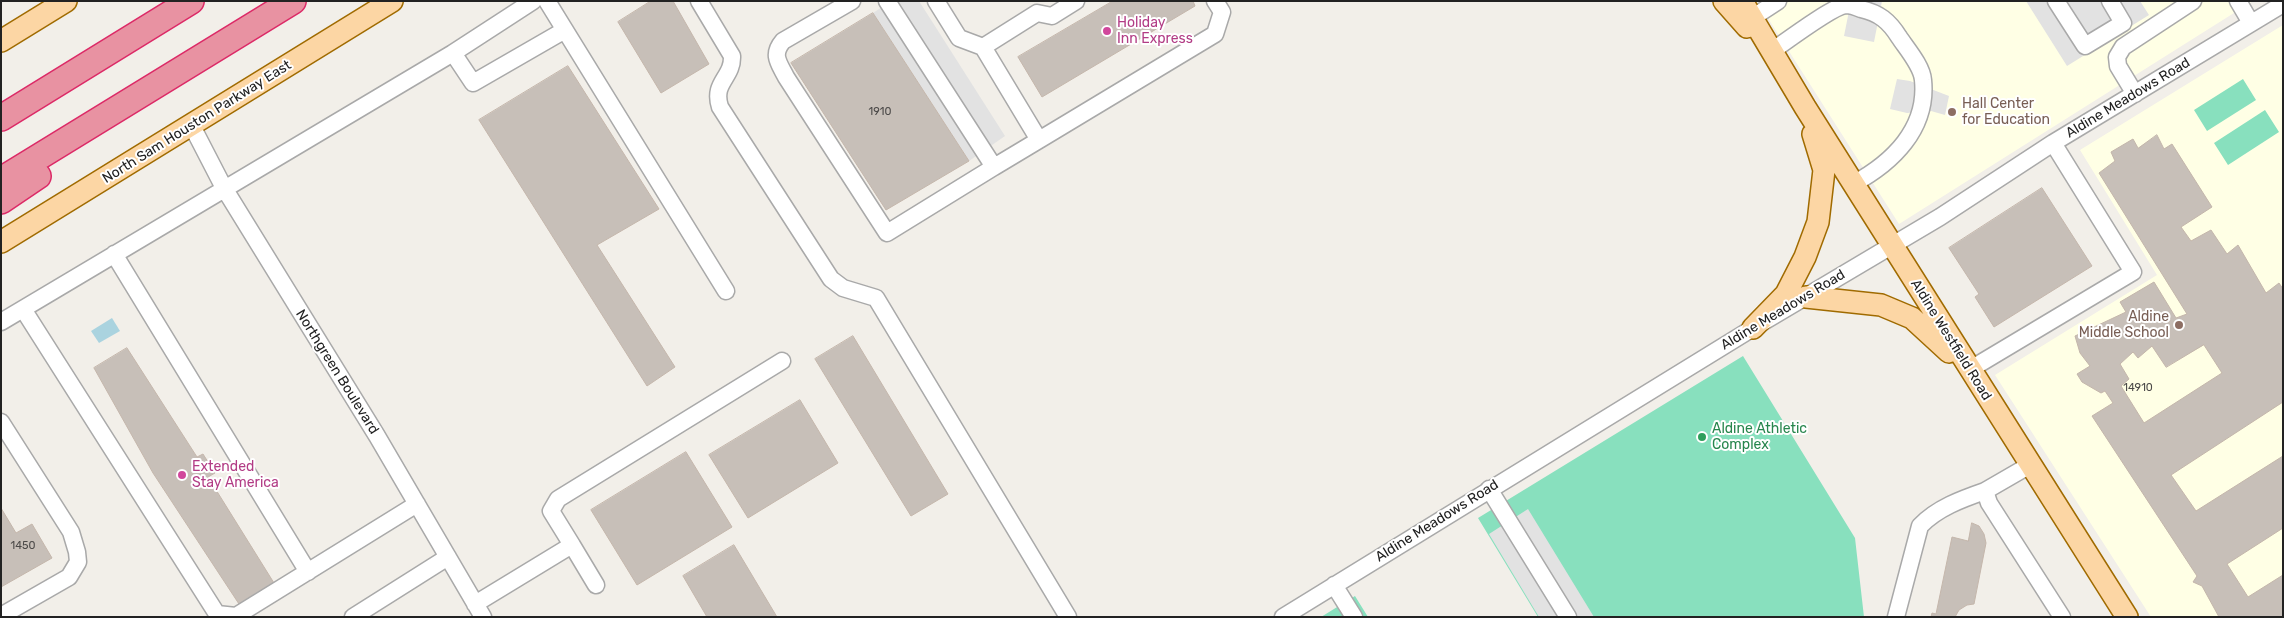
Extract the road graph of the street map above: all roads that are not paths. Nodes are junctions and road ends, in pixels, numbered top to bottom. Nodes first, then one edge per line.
1 (66, 1) edge
2 (190, 1) edge
3 (293, 1) edge
4 (392, 1) edge
5 (533, 1) edge
6 (547, 1) edge
7 (699, 1) edge
8 (852, 1) edge
9 (888, 1) edge
10 (936, 1) edge
11 (1076, 1) edge
12 (1215, 1) edge
13 (1724, 1) edge
14 (1778, 1) edge
15 (2056, 1) edge
16 (2110, 1) edge
17 (2193, 1) edge
18 (2238, 1) edge
19 (2283, 4) edge
20 (1038, 7) edge
21 (1747, 10) edge
22 (264, 19) junction
23 (2251, 24) junction
24 (565, 30) junction
25 (2105, 34) junction
26 (1, 41) edge
27 (984, 47) junction
28 (453, 53) junction
29 (1774, 56) junction
30 (2117, 57) junction
31 (2135, 94) junction
32 (1805, 107) junction
33 (1, 118) edge
34 (192, 126) junction
35 (1039, 140) junction
36 (2053, 143) junction
37 (994, 167) junction
38 (1, 180) edge
39 (1853, 184) junction
40 (224, 188) junction
41 (1, 201) edge
42 (1, 242) edge
43 (1892, 246) junction
44 (114, 254) junction
45 (726, 291) dead end
46 (1806, 297) junction
47 (24, 309) junction
48 (1, 322) edge
49 (1753, 328) junction
50 (782, 361) dead end
51 (1969, 370) junction
52 (1, 422) edge
53 (2030, 465) junction
54 (1489, 489) junction
55 (1986, 491) junction
56 (417, 504) junction
57 (572, 545) junction
58 (448, 557) junction
59 (308, 572) junction
60 (596, 585) dead end
61 (1334, 585) junction
62 (479, 610) edge
63 (1, 616) edge
64 (352, 617) edge
65 (1068, 617) edge
66 (1283, 617) edge
67 (1354, 617) edge
68 (1568, 617) edge
69 (1896, 617) edge
70 (2062, 617) edge
71 (2127, 617) edge

1 - 26 main road
2 - 33 highway
3 - 22 highway
4 - 34 main road, North Sam Houston Parkway East
5 - 28 street
6 - 24 street
7 - 65 street
8 - 37 street
9 - 37 street
10 - 27 street
11 - 20 street
12 - 35 street
13 - 29 main road, Aldine Westfield Road
14 - 21 street
15 - 25 street
16 - 25 street
17 - 30 street
18 - 23 street
19 - 23 street, Aldine Meadows Road
20 - 27 street
21 - 29 main road, Aldine Westfield Road
22 - 38 highway
22 - 41 highway
23 - 31 street, Aldine Meadows Road
24 - 28 street
24 - 45 street
25 - 30 street
27 - 35 street
28 - 40 street
29 - 32 main road, Aldine Westfield Road
29 - 39 street
30 - 31 street
31 - 36 street, Aldine Meadows Road
32 - 39 main road, Aldine Westfield Road
32 - 49 main road
34 - 40 street, Northgreen Boulevard
34 - 42 main road, North Sam Houston Parkway East
35 - 37 street
36 - 43 street, Aldine Meadows Road
36 - 51 street
39 - 43 main road, Aldine Westfield Road
40 - 44 street
40 - 56 street, Northgreen Boulevard
43 - 46 street, Aldine Meadows Road
43 - 51 main road, Aldine Westfield Road
44 - 47 street
44 - 59 street
46 - 49 street, Aldine Meadows Road
46 - 51 main road
47 - 48 street
47 - 59 street
49 - 54 street, Aldine Meadows Road
50 - 57 street
51 - 53 main road, Aldine Westfield Road
52 - 63 street
53 - 55 street
53 - 71 main road, Aldine Westfield Road
54 - 61 street, Aldine Meadows Road
54 - 68 street
55 - 69 street
55 - 70 street
56 - 58 street, Northgreen Boulevard
56 - 59 street
57 - 60 street
57 - 62 street
58 - 62 street, Northgreen Boulevard
58 - 64 street
61 - 66 street, Aldine Meadows Road
61 - 67 street

